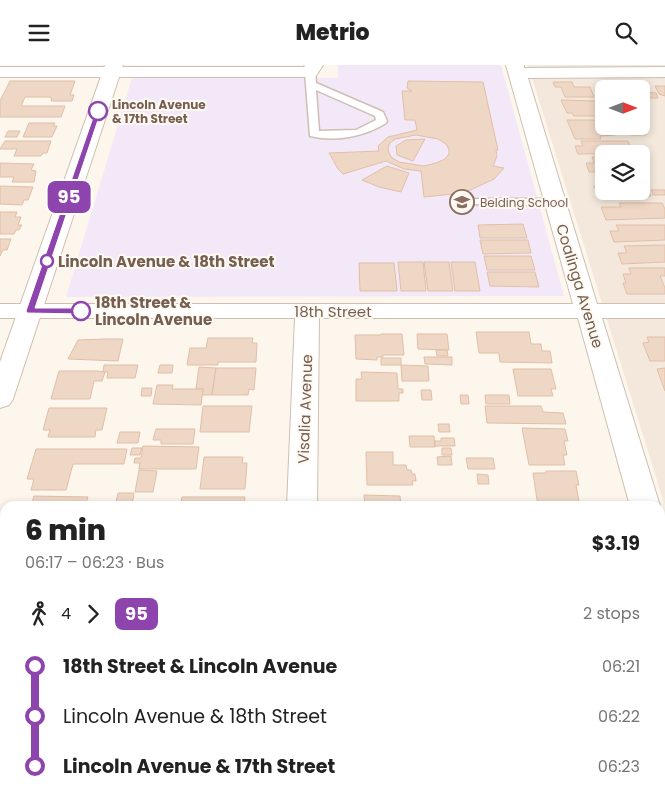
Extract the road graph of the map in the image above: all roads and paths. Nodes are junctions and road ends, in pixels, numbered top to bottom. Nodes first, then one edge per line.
1 (112, 68) edge
2 (516, 69) edge
3 (0, 72) edge
4 (665, 72) edge
5 (311, 74) edge
6 (468, 202) dead end
7 (554, 202) junction
8 (0, 311) edge
9 (30, 311) junction
10 (307, 311) junction
11 (587, 311) junction
12 (665, 311) edge
13 (0, 399) edge
14 (302, 501) edge
15 (644, 501) edge

1 - 3 street
1 - 5 street
1 - 9 street
2 - 4 street
2 - 7 street, Coalinga Avenue
5 - 5 lane
6 - 7 lane
7 - 11 street, Coalinga Avenue
8 - 9 street, 18th Street
9 - 10 street, 18th Street
9 - 13 street
10 - 11 street, 18th Street
10 - 14 street, Visalia Avenue
11 - 12 street, 18th Street
11 - 15 street, Coalinga Avenue

